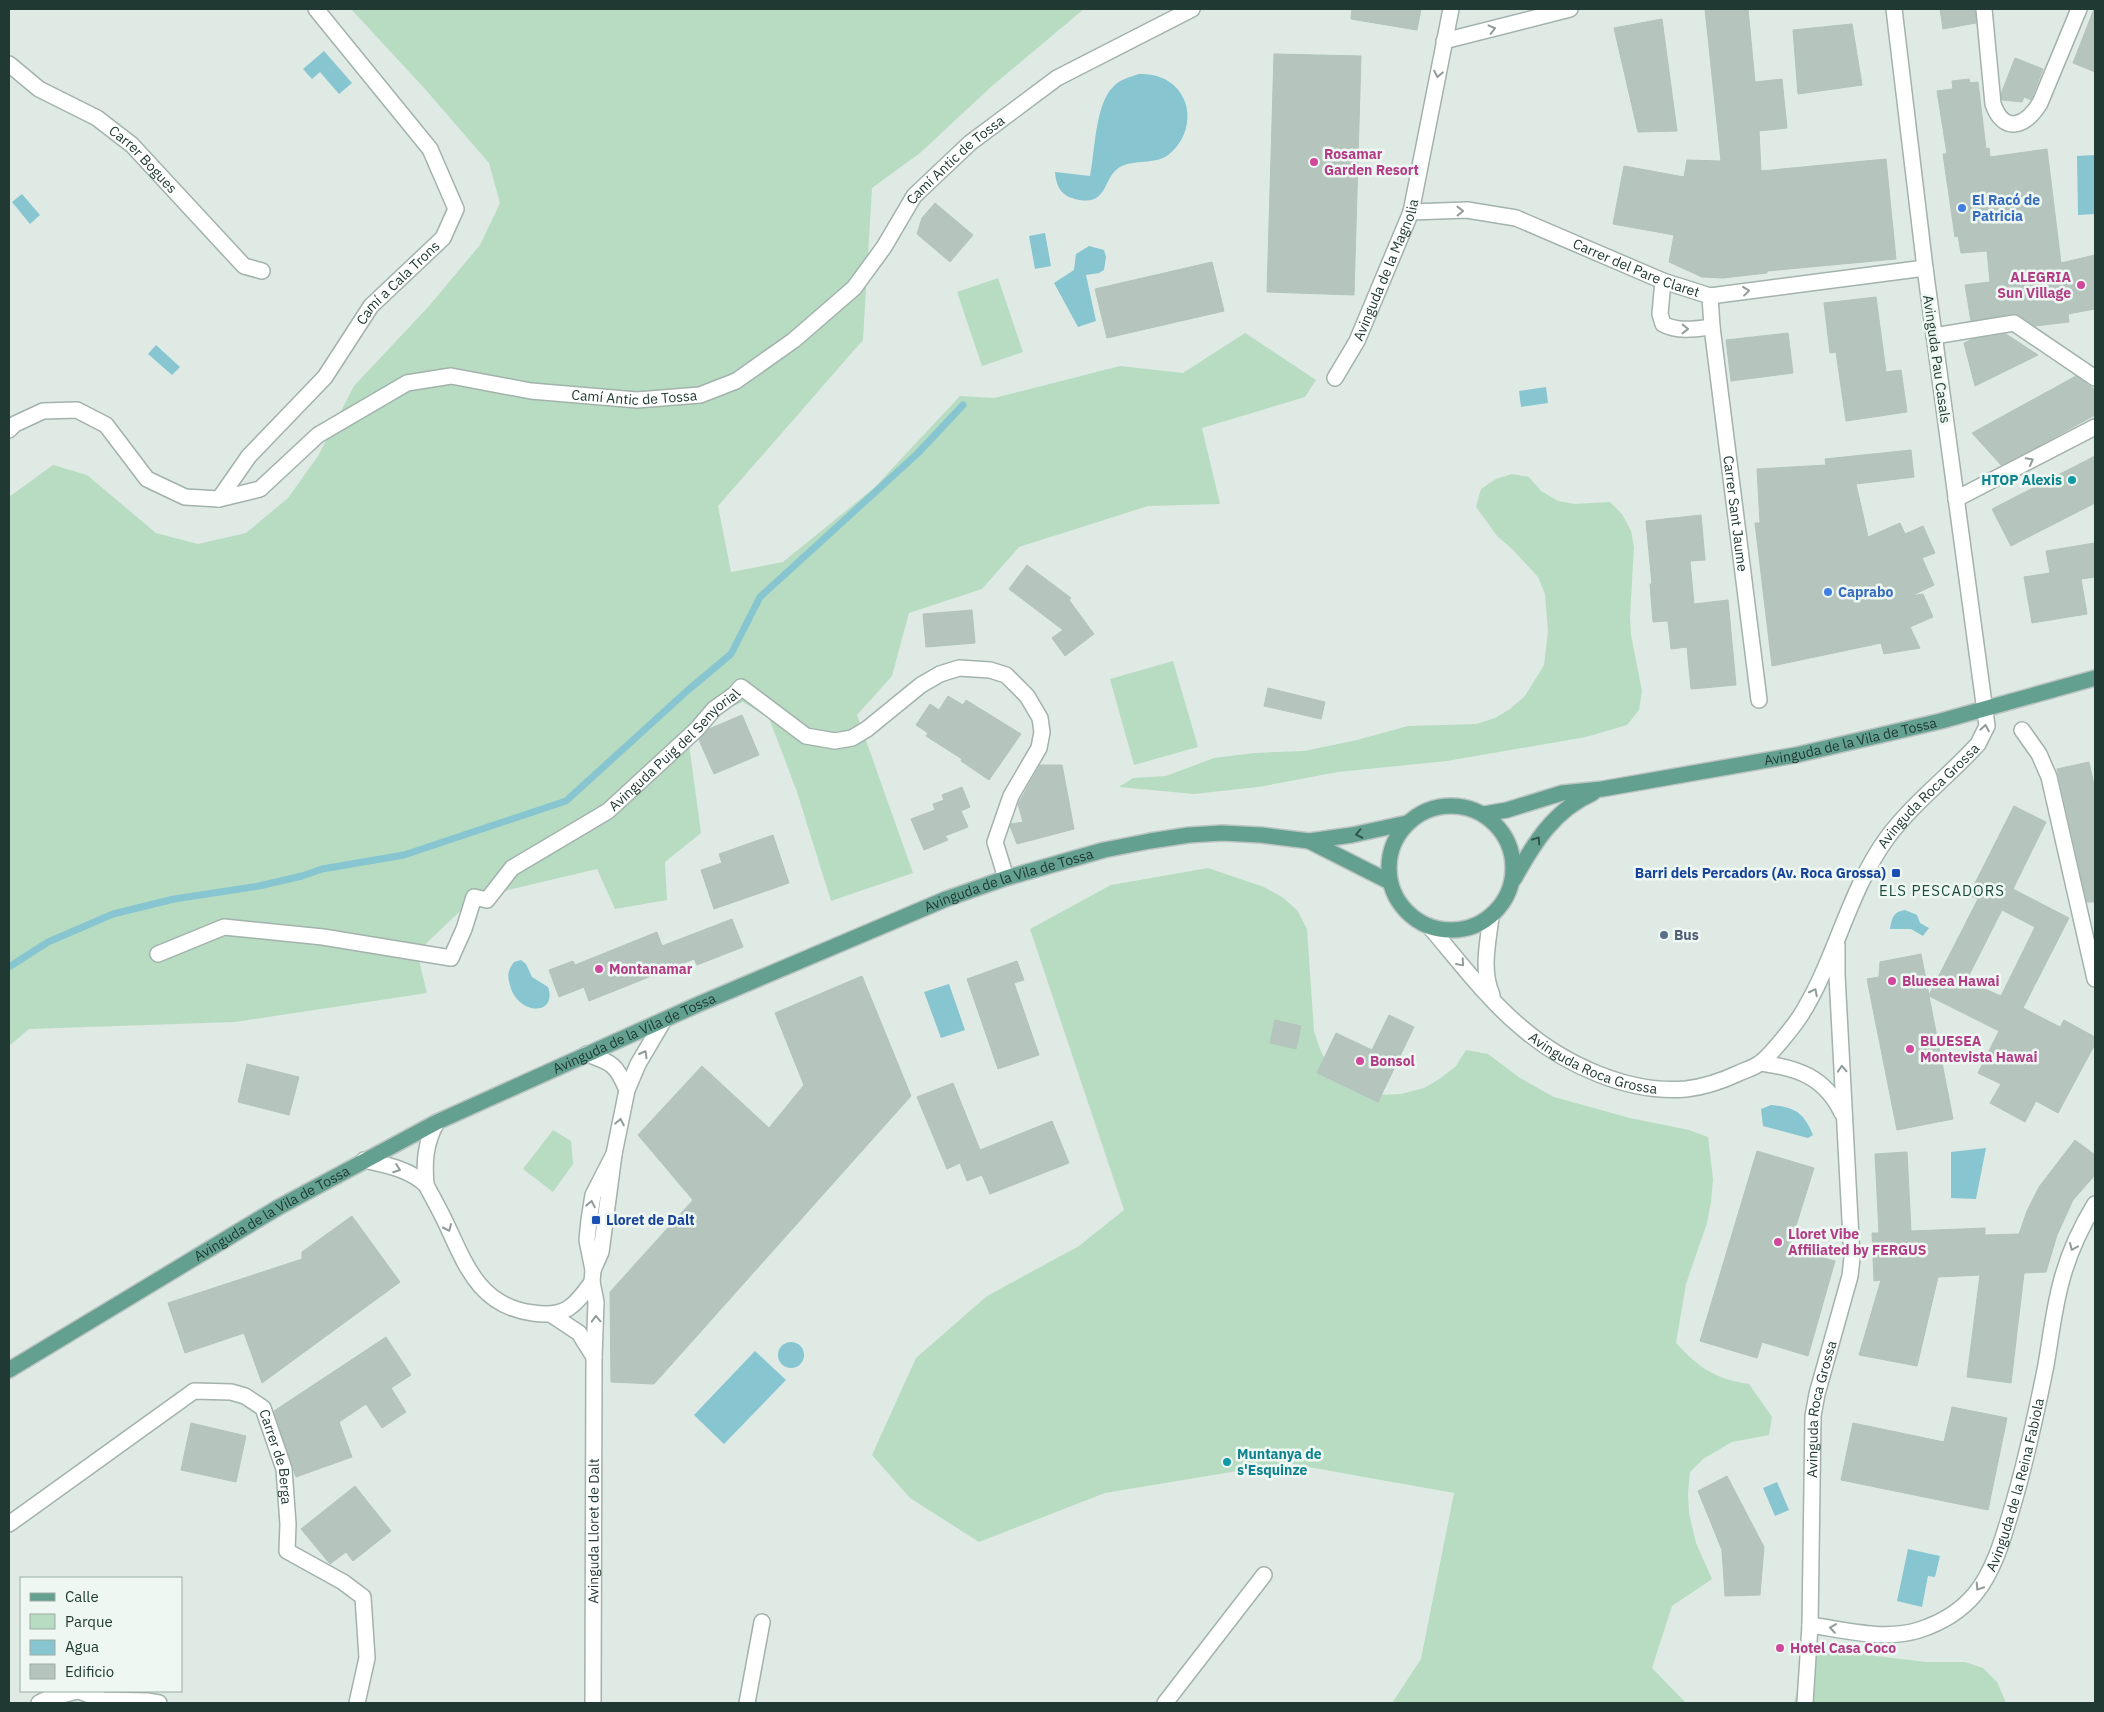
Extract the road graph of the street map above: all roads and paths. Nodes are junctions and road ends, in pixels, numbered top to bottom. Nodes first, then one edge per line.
1 (316, 9) edge
2 (1192, 9) edge
3 (1451, 9) edge
4 (1570, 9) edge
5 (1894, 9) edge
6 (1984, 9) edge
7 (2079, 9) edge
8 (1444, 41) junction
9 (9, 64) edge
10 (1411, 212) junction
11 (1925, 268) junction
12 (262, 271) dead end
13 (1663, 281) junction
14 (1710, 296) junction
15 (1712, 327) junction
16 (1934, 336) junction
17 (1336, 378) dead end
18 (2095, 378) edge
19 (2095, 427) edge
20 (9, 430) edge
21 (219, 498) junction
22 (1956, 500) junction
23 (2095, 678) edge
24 (1759, 700) dead end
25 (1984, 708) junction
26 (2022, 730) dead end
27 (1602, 789) junction
28 (1484, 814) junction
29 (1407, 824) junction
30 (1309, 841) junction
31 (1006, 878) junction
32 (1390, 882) junction
33 (1512, 882) junction
34 (1491, 917) junction
35 (1429, 926) junction
36 (1838, 937) junction
37 (158, 954) dead end
38 (2095, 979) edge
39 (1495, 1003) junction
40 (664, 1020) junction
41 (587, 1054) junction
42 (1761, 1063) junction
43 (627, 1090) junction
44 (1844, 1118) junction
45 (437, 1122) junction
46 (364, 1160) junction
47 (426, 1185) junction
48 (2095, 1204) edge
49 (593, 1276) junction
50 (552, 1315) junction
51 (594, 1357) junction
52 (9, 1370) edge
53 (9, 1524) edge
54 (1264, 1575) dead end
55 (762, 1622) dead end
56 (1810, 1625) junction
57 (82, 1695) edge
58 (39, 1703) edge
59 (159, 1703) edge
60 (356, 1703) edge
61 (593, 1703) edge
62 (747, 1703) edge
63 (1165, 1703) edge
64 (1805, 1703) edge

1 - 21 street, Camí a Cala Trons
2 - 21 street, Camí Antic de Tossa
3 - 8 street, Avinguda de la Magnolia
8 -> 4 street
5 - 11 street, Avinguda Pau Casals
6 - 7 street
8 -> 10 street, Avinguda de la Magnolia
9 - 12 street, Carrer Bogues
10 -> 13 street, Carrer del Pare Claret
10 - 17 street, Avinguda de la Magnolia
14 -> 11 street, Carrer del Pare Claret
11 - 16 street, Avinguda Pau Casals
13 - 14 street, Carrer del Pare Claret
13 -> 15 street
14 - 15 street, Carrer Sant Jaume
15 - 24 street, Carrer Sant Jaume
16 - 18 street
16 - 22 street, Avinguda Pau Casals
22 -> 19 street
20 - 21 street, Camí Antic de Tossa
22 - 25 street, Avinguda Pau Casals
23 - 25 main road, Avinguda de la Vila de Tossa
25 - 27 main road, Avinguda de la Vila de Tossa
36 -> 25 street, Avinguda Roca Grossa
26 - 38 street
27 - 28 main road, Avinguda de la Vila de Tossa
33 -> 27 main road, Avinguda de la Vila de Tossa
28 - 29 main road
28 - 33 main road
29 -> 30 main road, Avinguda de la Vila de Tossa
29 - 32 main road
30 - 31 main road, Avinguda de la Vila de Tossa
30 - 32 main road, Avinguda de la Vila de Tossa
31 - 37 street, Avinguda Puig del Senyorial
31 - 40 main road, Avinguda de la Vila de Tossa
32 - 35 main road
33 - 34 main road
34 - 35 main road
34 - 39 street, Avinguda Roca Grossa
35 -> 39 street, Avinguda Roca Grossa
42 -> 36 street, Avinguda Roca Grossa
44 -> 36 street, Avinguda Roca Grossa
39 - 42 street, Avinguda Roca Grossa
40 - 41 main road, Avinguda de la Vila de Tossa
43 -> 40 street, Avinguda Lloret de Dalt
41 - 43 street
41 - 45 main road, Avinguda de la Vila de Tossa
42 - 44 street, Avinguda Roca Grossa
49 -> 43 street, Avinguda Lloret de Dalt
44 - 56 street, Avinguda Roca Grossa
45 - 46 main road, Avinguda de la Vila de Tossa
45 - 47 street
46 -> 47 street
46 - 52 main road, Avinguda de la Vila de Tossa
47 -> 50 street
48 -> 56 street, Avinguda de la Reina Fabiola
49 - 50 street, Avinguda Lloret de Dalt
51 -> 49 street, Avinguda Lloret de Dalt
50 - 51 street
51 - 61 street, Avinguda Lloret de Dalt
53 - 60 street, Carrer de Berga
54 - 63 street
55 - 62 street
56 - 64 street, Avinguda Roca Grossa
57 - 58 street
57 - 59 street

